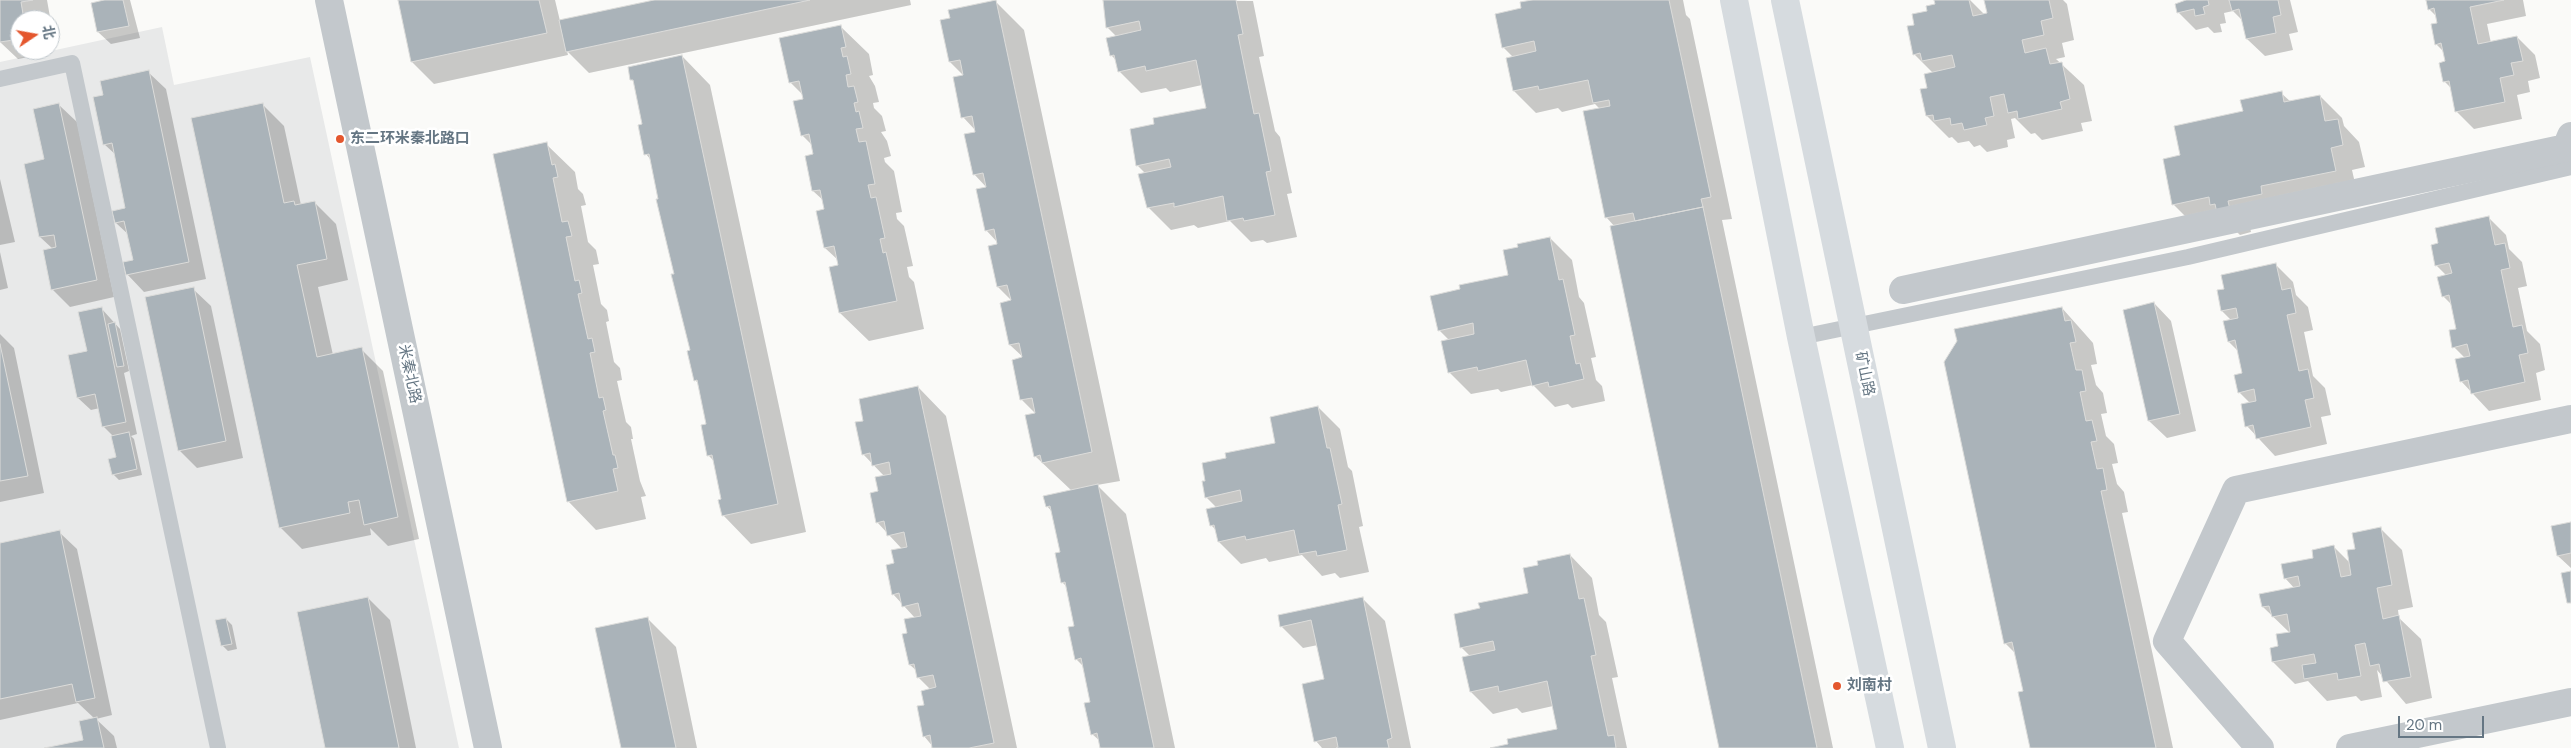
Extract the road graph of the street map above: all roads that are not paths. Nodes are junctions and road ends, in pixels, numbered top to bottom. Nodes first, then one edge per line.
1 (329, 0) edge
2 (1734, 0) edge
3 (1785, 0) edge
4 (0, 79) edge
5 (2571, 136) edge
6 (2571, 167) edge
7 (1903, 290) dead end
8 (1854, 328) junction
9 (1801, 337) junction
10 (2571, 419) edge
11 (2571, 702) edge
12 (218, 748) edge
13 (488, 748) edge
14 (1890, 748) edge
15 (1942, 748) edge
16 (2260, 748) edge
17 (2350, 748) edge

1 - 13 street, 米秦北路
2 - 9 main road
3 - 8 main road, 矿山路
4 - 12 lane
5 - 7 street
6 - 8 lane
8 - 9 lane
8 - 15 main road, 矿山路
9 - 14 main road
10 - 16 street
11 - 17 street

